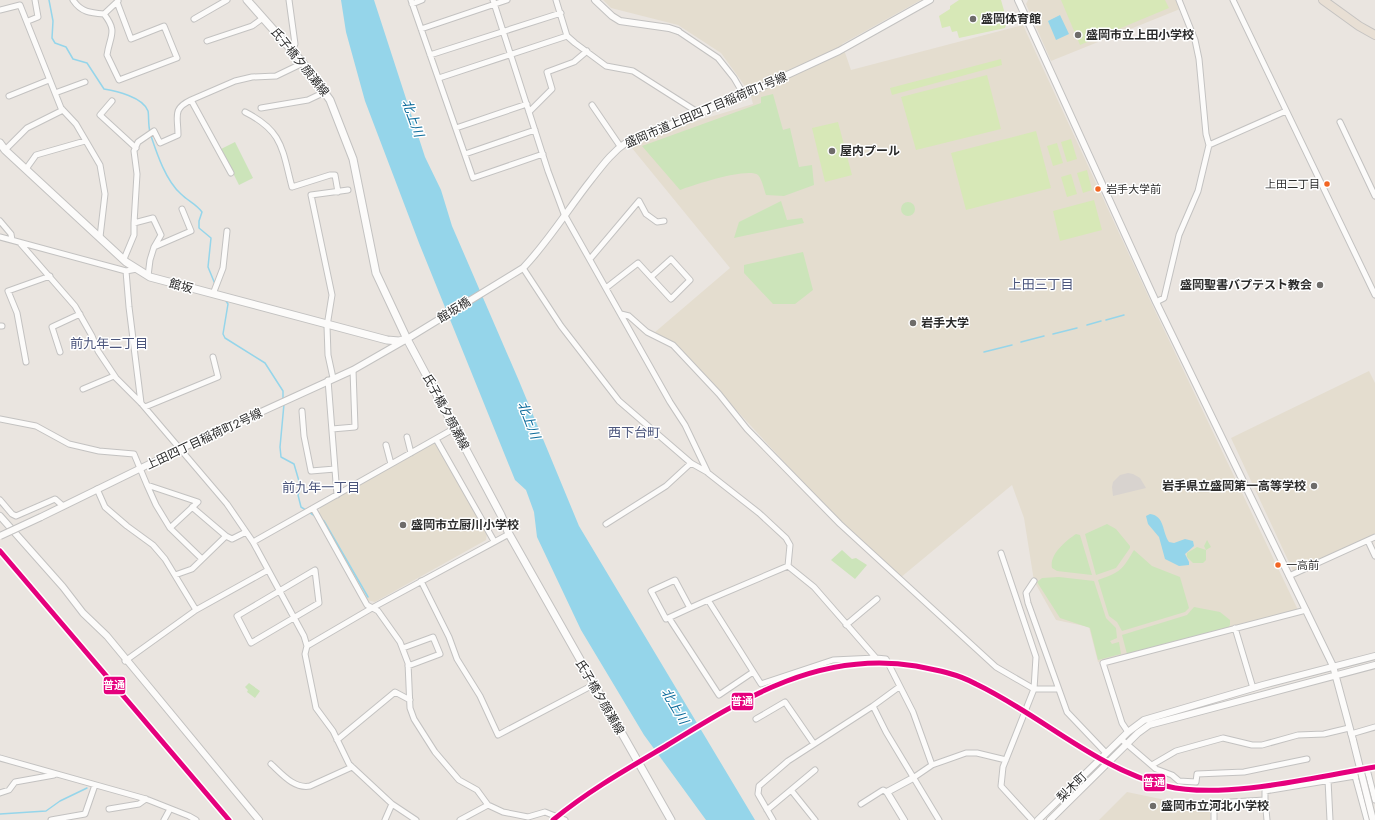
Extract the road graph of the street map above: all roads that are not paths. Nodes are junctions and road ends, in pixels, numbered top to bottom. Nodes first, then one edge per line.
1 (35, 0) edge
2 (73, 0) edge
3 (227, 0) edge
4 (247, 0) edge
5 (289, 0) edge
6 (422, 0) edge
7 (508, 0) edge
8 (556, 0) edge
9 (595, 0) edge
10 (930, 0) edge
11 (1018, 0) edge
12 (1179, 0) edge
13 (1233, 0) edge
14 (1323, 0) edge
15 (1332, 0) edge
16 (118, 1) edge
17 (411, 2) edge
18 (494, 2) edge
19 (0, 10) edge
20 (561, 13) junction
21 (104, 14) junction
22 (263, 18) junction
23 (194, 19) dead end
24 (28, 22) junction
25 (1375, 29) edge
26 (421, 30) junction
27 (503, 31) junction
28 (678, 31) joint
29 (1375, 35) edge
30 (567, 36) junction
31 (207, 41) dead end
32 (292, 50) junction
33 (587, 51) junction
34 (510, 54) junction
35 (430, 55) junction
36 (303, 63) junction
37 (439, 78) junction
38 (49, 80) junction
39 (85, 82) dead end
40 (325, 92) junction
41 (55, 93) junction
42 (9, 96) dead end
43 (744, 96) junction
44 (191, 100) junction
45 (112, 101) dead end
46 (527, 104) junction
47 (592, 105) dead end
48 (261, 108) dead end
49 (63, 110) junction
50 (1286, 111) junction
51 (245, 112) dead end
52 (530, 112) junction
53 (699, 113) junction
54 (1340, 122) dead end
55 (456, 128) junction
56 (535, 130) junction
57 (85, 141) junction
58 (0, 143) edge
59 (1209, 145) junction
60 (620, 146) junction
61 (136, 148) junction
62 (5, 150) junction
63 (465, 154) junction
64 (543, 154) junction
65 (26, 169) junction
66 (230, 173) dead end
67 (348, 190) dead end
68 (338, 192) junction
69 (1375, 196) edge
70 (182, 209) dead end
71 (564, 214) junction
72 (0, 221) edge
73 (664, 221) dead end
74 (134, 223) junction
75 (227, 231) dead end
76 (0, 237) edge
77 (100, 237) junction
78 (12, 240) junction
79 (20, 244) junction
80 (154, 247) junction
81 (124, 259) junction
82 (590, 259) junction
83 (523, 268) junction
84 (137, 269) junction
85 (126, 271) junction
86 (50, 276) junction
87 (148, 276) junction
88 (651, 277) junction
89 (501, 281) joint
90 (606, 288) junction
91 (216, 295) junction
92 (1375, 295) edge
93 (1156, 302) junction
94 (80, 314) junction
95 (621, 314) junction
96 (327, 326) junction
97 (407, 339) junction
98 (60, 352) dead end
99 (213, 358) dead end
100 (26, 362) dead end
101 (352, 370) junction
102 (114, 376) junction
103 (331, 379) junction
104 (82, 389) dead end
105 (143, 405) junction
106 (302, 410) dead end
107 (0, 419) edge
108 (455, 428) junction
109 (332, 429) junction
110 (407, 437) dead end
111 (436, 439) junction
112 (386, 445) dead end
113 (180, 449) junction
114 (410, 453) junction
115 (691, 463) junction
116 (391, 464) junction
117 (140, 469) junction
118 (335, 469) junction
119 (708, 473) junction
120 (147, 484) junction
121 (97, 489) junction
122 (337, 495) junction
123 (0, 500) edge
124 (63, 506) junction
125 (192, 507) junction
126 (313, 508) junction
127 (0, 516) edge
128 (606, 524) dead end
129 (170, 528) junction
130 (246, 532) junction
131 (509, 534) junction
132 (0, 536) edge
133 (226, 536) junction
134 (1375, 537) edge
135 (494, 541) junction
136 (1368, 541) junction
137 (253, 542) junction
138 (1001, 554) dead end
139 (1375, 556) edge
140 (202, 559) junction
141 (788, 566) junction
142 (268, 570) junction
143 (175, 575) junction
144 (1289, 576) junction
145 (422, 581) junction
146 (1034, 581) dead end
147 (279, 592) junction
148 (877, 599) dead end
149 (708, 600) junction
150 (372, 608) junction
151 (690, 608) junction
152 (196, 610) junction
153 (1306, 610) junction
154 (294, 618) junction
155 (669, 618) junction
156 (846, 625) junction
157 (1236, 628) junction
158 (307, 646) junction
159 (403, 648) junction
160 (1375, 656) edge
161 (876, 658) junction
162 (125, 661) junction
163 (1375, 665) edge
164 (408, 666) junction
165 (1333, 666) junction
166 (753, 672) junction
167 (1336, 675) junction
168 (593, 684) junction
169 (899, 687) junction
170 (1253, 688) junction
171 (1034, 689) junction
172 (1058, 689) junction
173 (410, 700) junction
174 (872, 706) junction
175 (756, 719) dead end
176 (1375, 727) edge
177 (1128, 732) junction
178 (1351, 734) junction
179 (1121, 739) junction
180 (337, 740) junction
181 (814, 744) junction
182 (1127, 744) junction
183 (1106, 753) junction
184 (0, 758) edge
185 (1307, 759) dead end
186 (1006, 760) junction
187 (271, 764) dead end
188 (932, 765) junction
189 (1152, 765) junction
190 (352, 767) junction
191 (815, 770) dead end
192 (55, 774) junction
193 (1355, 776) junction
194 (913, 778) junction
195 (1328, 780) junction
196 (95, 785) junction
197 (791, 790) junction
198 (888, 792) junction
199 (0, 793) edge
200 (146, 799) junction
201 (1266, 800) junction
202 (1375, 800) edge
203 (392, 804) junction
204 (861, 804) dead end
205 (488, 805) junction
206 (170, 808) junction
207 (109, 809) dead end
208 (767, 810) junction
209 (50, 820) edge
210 (164, 820) edge
211 (196, 820) edge
212 (259, 820) edge
213 (385, 820) edge
214 (416, 820) edge
215 (460, 820) edge
216 (564, 820) edge
217 (671, 820) edge
218 (773, 820) edge
219 (815, 820) edge
220 (904, 820) edge
221 (939, 820) edge
222 (1032, 820) edge
223 (1038, 820) edge
224 (1050, 820) edge
225 (1214, 820) edge
226 (1267, 820) edge
227 (1330, 820) edge
228 (1367, 820) edge
229 (1373, 820) edge

1 - 24 street
2 - 21 street
3 - 23 street
4 - 22 main road, 氏子橋夕顔瀬線
5 - 32 street
6 - 17 street
7 - 18 street
8 - 20 street
9 - 28 street
10 - 43 street, 盛岡市道上田四丁目稲荷町１号線
11 - 93 street
12 - 59 street
13 - 50 street
14 - 29 highway
15 - 25 highway
16 - 21 street
16 - 21 street
17 - 26 street
18 - 26 street
18 - 27 street
19 - 24 street
20 - 27 street
20 - 30 street
22 - 31 street
22 - 32 main road, 氏子橋夕顔瀬線
24 - 38 street
26 - 35 street
27 - 34 street
27 - 35 street
28 - 43 street
30 - 33 street
30 - 34 street
32 - 36 main road, 氏子橋夕顔瀬線
33 - 52 street
33 - 53 street
34 - 37 street
34 - 46 street
35 - 37 street
36 - 40 main road, 氏子橋夕顔瀬線
36 - 44 street
37 - 55 street
38 - 41 street
38 - 42 street
39 - 41 street
40 - 48 street
40 - 97 main road, 氏子橋夕顔瀬線
41 - 49 street
43 - 53 street, 盛岡市道上田四丁目稲荷町１号線
44 - 61 street
44 - 66 street
45 - 61 street
46 - 52 street
46 - 55 street
47 - 60 street
49 - 57 street
49 - 62 street
50 - 59 street
50 - 92 street
51 - 68 street
52 - 56 street
53 - 60 street, 盛岡市道上田四丁目稲荷町１号線
54 - 69 street
55 - 63 street
56 - 63 street
56 - 64 street
57 - 65 street
57 - 77 street
58 - 62 main road, 館坂
59 - 93 street
60 - 71 street, 盛岡市道上田四丁目稲荷町１号線
61 - 74 street
62 - 65 main road, 館坂
63 - 64 street
64 - 71 street
65 - 77 main road, 館坂
67 - 68 street
68 - 96 street
70 - 80 street
71 - 82 street
71 - 83 street, 盛岡市道上田四丁目稲荷町１号線
72 - 78 street
73 - 82 street
74 - 80 street
74 - 81 street
75 - 91 street
76 - 78 street
77 - 81 main road, 館坂
78 - 79 street
79 - 85 street
79 - 86 street
80 - 87 street
81 - 84 main road, 館坂
82 - 90 street
83 - 89 street, 盛岡市道上田四丁目稲荷町１号線
83 - 115 street
84 - 85 street
84 - 87 main road, 館坂
85 - 105 street
86 - 94 street
86 - 100 street
87 - 91 main road, 館坂
88 - 88 street
88 - 90 street
89 - 97 street, 館坂橋
90 - 95 street
91 - 96 main road, 館坂
93 - 144 street
94 - 98 street
94 - 102 street
95 - 119 street
95 - 171 street
96 - 97 main road, 館坂
96 - 103 street
97 - 101 street, 上田四丁目稲荷町２号線
97 - 108 main road, 氏子橋夕顔瀬線
99 - 105 street
101 - 103 street, 上田四丁目稲荷町２号線
101 - 109 street
102 - 104 street
102 - 105 street
103 - 109 street
103 - 113 street, 上田四丁目稲荷町２号線
105 - 113 street
106 - 118 street
107 - 117 street
108 - 111 street
108 - 131 main road, 氏子橋夕顔瀬線
109 - 118 street
110 - 114 street
111 - 114 street
111 - 135 street
112 - 116 street
113 - 117 street, 上田四丁目稲荷町２号線
113 - 130 street
114 - 116 street
115 - 119 street
115 - 128 street
116 - 122 street
117 - 120 street
117 - 121 street, 上田四丁目稲荷町２号線
118 - 122 street
119 - 141 street
120 - 125 street
120 - 129 street
121 - 124 street, 上田四丁目稲荷町２号線
121 - 143 street
122 - 126 street
123 - 124 street
124 - 132 street, 上田四丁目稲荷町２号線, bridge
125 - 129 street
125 - 133 street
126 - 137 street
126 - 150 street
127 - 162 street
129 - 140 street
130 - 133 street
130 - 137 street
131 - 135 street
131 - 168 main road, 氏子橋夕顔瀬線
133 - 140 street
134 - 136 street
135 - 145 street
136 - 139 street
136 - 144 street
137 - 142 street
138 - 171 street
140 - 143 street
141 - 149 street
141 - 156 street
142 - 147 street
142 - 152 street
143 - 152 street
144 - 153 street
145 - 150 street
145 - 168 street
146 - 172 street
147 - 154 street
147 - 154 street
147 - 154 street
148 - 156 street
149 - 151 street
149 - 166 street
150 - 158 street
150 - 159 street
151 - 155 street
151 - 155 street
152 - 162 street
153 - 157 street
153 - 165 street
154 - 158 street
155 - 166 street
156 - 161 street
157 - 170 street
157 - 177 street
158 - 180 street
159 - 164 street
159 - 164 street
160 - 165 street, 梨木町
161 - 166 street
161 - 169 street
162 - 212 street
163 - 167 street
164 - 173 street
165 - 167 street
165 - 170 street, 梨木町
167 - 178 street
167 - 182 street
168 - 217 main road, 氏子橋夕顔瀬線
169 - 174 street
169 - 188 street
170 - 177 street, 梨木町
171 - 172 street
171 - 186 street
172 - 183 street
173 - 180 street
173 - 205 street
174 - 181 street
174 - 194 street
175 - 181 street
176 - 178 street
177 - 179 street, 梨木町
178 - 189 street
178 - 229 street, bridge
179 - 182 street
179 - 183 street, 梨木町
180 - 190 street
181 - 208 street
182 - 189 street
182 - 224 street
183 - 223 street, 梨木町
184 - 192 street
185 - 189 street
186 - 188 street
186 - 222 street
187 - 190 street
188 - 194 street
190 - 203 street
191 - 197 street
192 - 196 street
192 - 199 street
193 - 195 street
193 - 202 street
193 - 228 street
194 - 198 street
194 - 221 street
195 - 201 street
195 - 227 street
196 - 200 street
196 - 209 street
197 - 208 street
197 - 219 street
198 - 204 street
198 - 220 street
200 - 206 street
200 - 207 street
201 - 225 street
201 - 226 street
203 - 213 street
203 - 214 street
205 - 215 street
205 - 216 street
206 - 210 street
206 - 211 street
208 - 218 street

